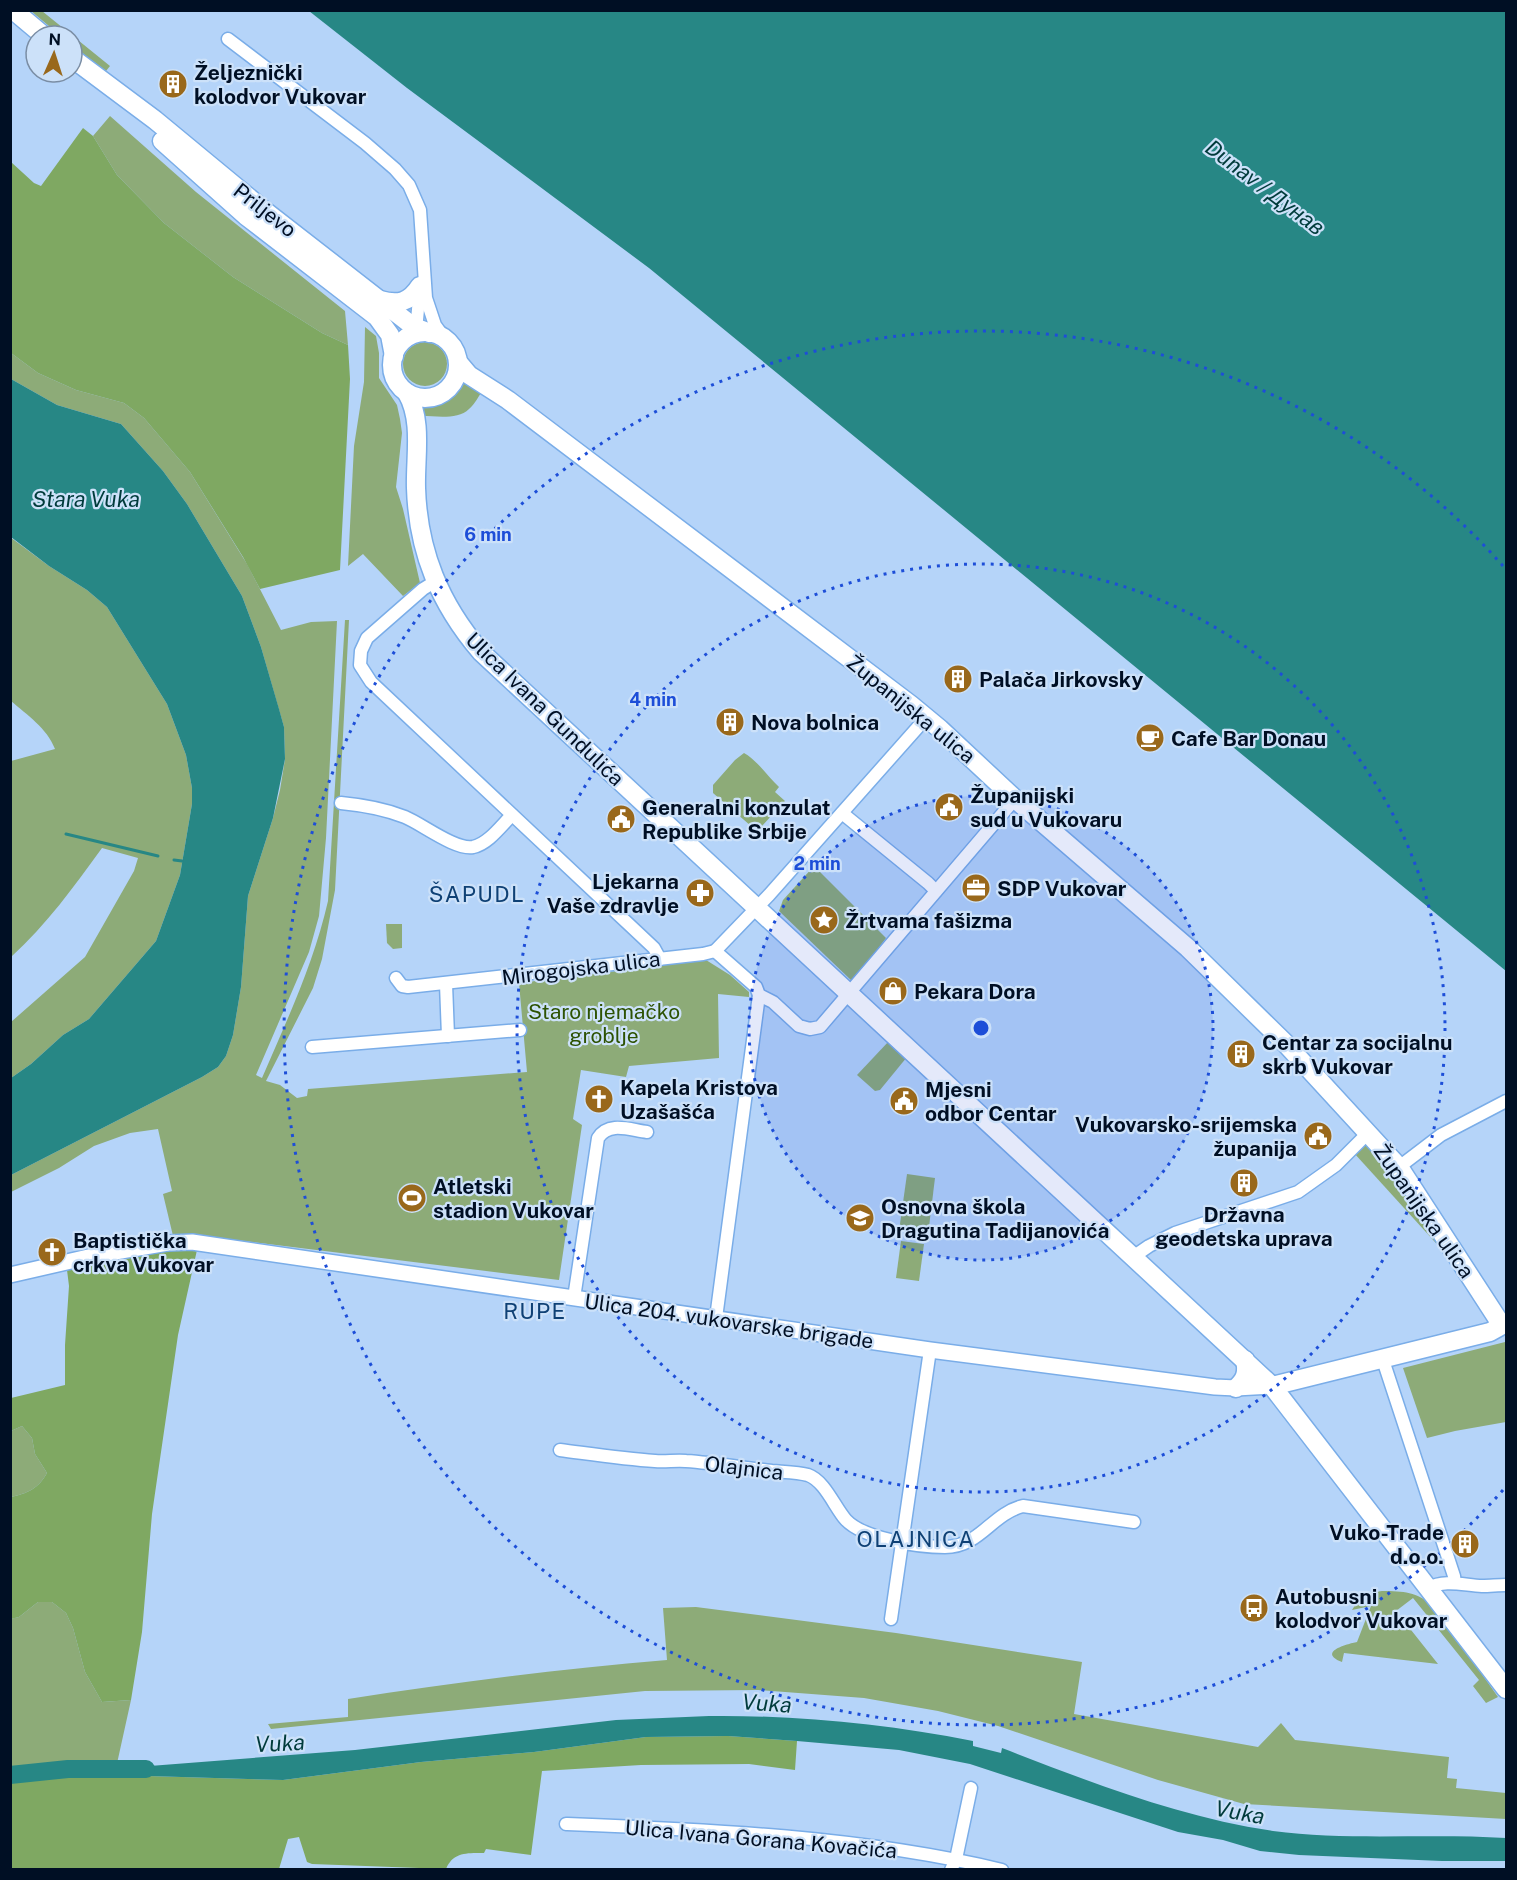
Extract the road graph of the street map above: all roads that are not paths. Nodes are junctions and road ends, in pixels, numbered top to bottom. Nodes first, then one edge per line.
1 (13, 10) edge
2 (30, 24) edge
3 (228, 39) dead end
4 (84, 68) edge
5 (103, 83) junction
6 (421, 278) junction
7 (373, 304) junction
8 (424, 334) junction
9 (394, 356) junction
10 (458, 362) junction
11 (407, 393) junction
12 (436, 580) junction
13 (926, 718) junction
14 (1015, 799) junction
15 (341, 803) dead end
16 (842, 813) junction
17 (512, 815) junction
18 (936, 891) junction
19 (755, 908) junction
20 (715, 951) junction
21 (660, 959) junction
22 (396, 978) dead end
23 (446, 984) junction
24 (848, 994) junction
25 (759, 995) junction
26 (520, 1030) dead end
27 (448, 1036) junction
28 (312, 1047) dead end
29 (1506, 1101) edge
30 (647, 1132) dead end
31 (1368, 1133) junction
32 (1399, 1167) junction
33 (1133, 1257) junction
34 (10, 1275) edge
35 (574, 1298) junction
36 (716, 1318) junction
37 (1503, 1329) edge
38 (930, 1350) junction
39 (1382, 1357) junction
40 (1245, 1360) junction
41 (1272, 1386) junction
42 (1236, 1388) junction
43 (560, 1450) dead end
44 (1134, 1522) dead end
45 (902, 1541) junction
46 (1455, 1583) junction
47 (1506, 1585) edge
48 (1428, 1588) junction
49 (891, 1619) dead end
50 (1506, 1689) edge
51 (971, 1788) dead end
52 (566, 1824) dead end
53 (954, 1864) edge
54 (1002, 1869) edge

1 - 2 main road
3 - 6 street
4 - 5 main road, Priljevo
5 - 7 main road, Priljevo
5 - 7 main road, Priljevo
6 - 7 main road
6 - 8 street
6 - 8 street
7 - 8 main road, Priljevo
7 - 9 main road, Priljevo
8 - 9 main road
8 - 10 main road
9 - 11 main road
10 - 11 main road
10 - 13 main road, Županijska ulica
11 - 12 main road, Ulica Ivana Gundulića
12 - 17 street
12 - 19 main road, Ulica Ivana Gundulića
13 - 14 main road, Županijska ulica
13 - 16 street
14 - 18 street
14 - 31 main road, Županijska ulica
15 - 17 street
16 - 18 street
16 - 19 street
17 - 21 street
18 - 24 street
19 - 20 street
19 - 24 main road, Ulica Ivana Gundulića
20 - 21 street, Mirogojska ulica
20 - 25 street
21 - 23 street, Mirogojska ulica
22 - 23 street, Mirogojska ulica
23 - 27 street
24 - 25 street
24 - 33 main road, Ulica Ivana Gundulića
25 - 36 street
26 - 27 street
27 - 28 street
29 - 32 street
30 - 35 street
31 - 32 main road, Županijska ulica
31 - 33 street
32 - 37 main road, Županijska ulica
33 - 40 main road, Ulica Ivana Gundulića
34 - 35 street, Ulica 204. vukovarske brigade
35 - 36 street, Ulica 204. vukovarske brigade
36 - 38 street, Ulica 204. vukovarske brigade
37 - 39 main road
38 - 42 street, Ulica 204. vukovarske brigade
38 - 45 street
39 - 41 main road
39 - 46 street
40 - 41 main road, Ulica Ivana Gundulića
40 - 42 main road
41 - 42 street, Ulica 204. vukovarske brigade
41 - 48 main road, Ulica Ivana Gundulića
43 - 45 street, Olajnica
44 - 45 street, Olajnica
45 - 49 street
46 - 47 street
46 - 48 street
48 - 50 main road, Ulica Ivana Gundulića
51 - 53 street
52 - 53 street, Ulica Ivana Gorana Kovačića
53 - 54 street, Ulica Ivana Gorana Kovačića

